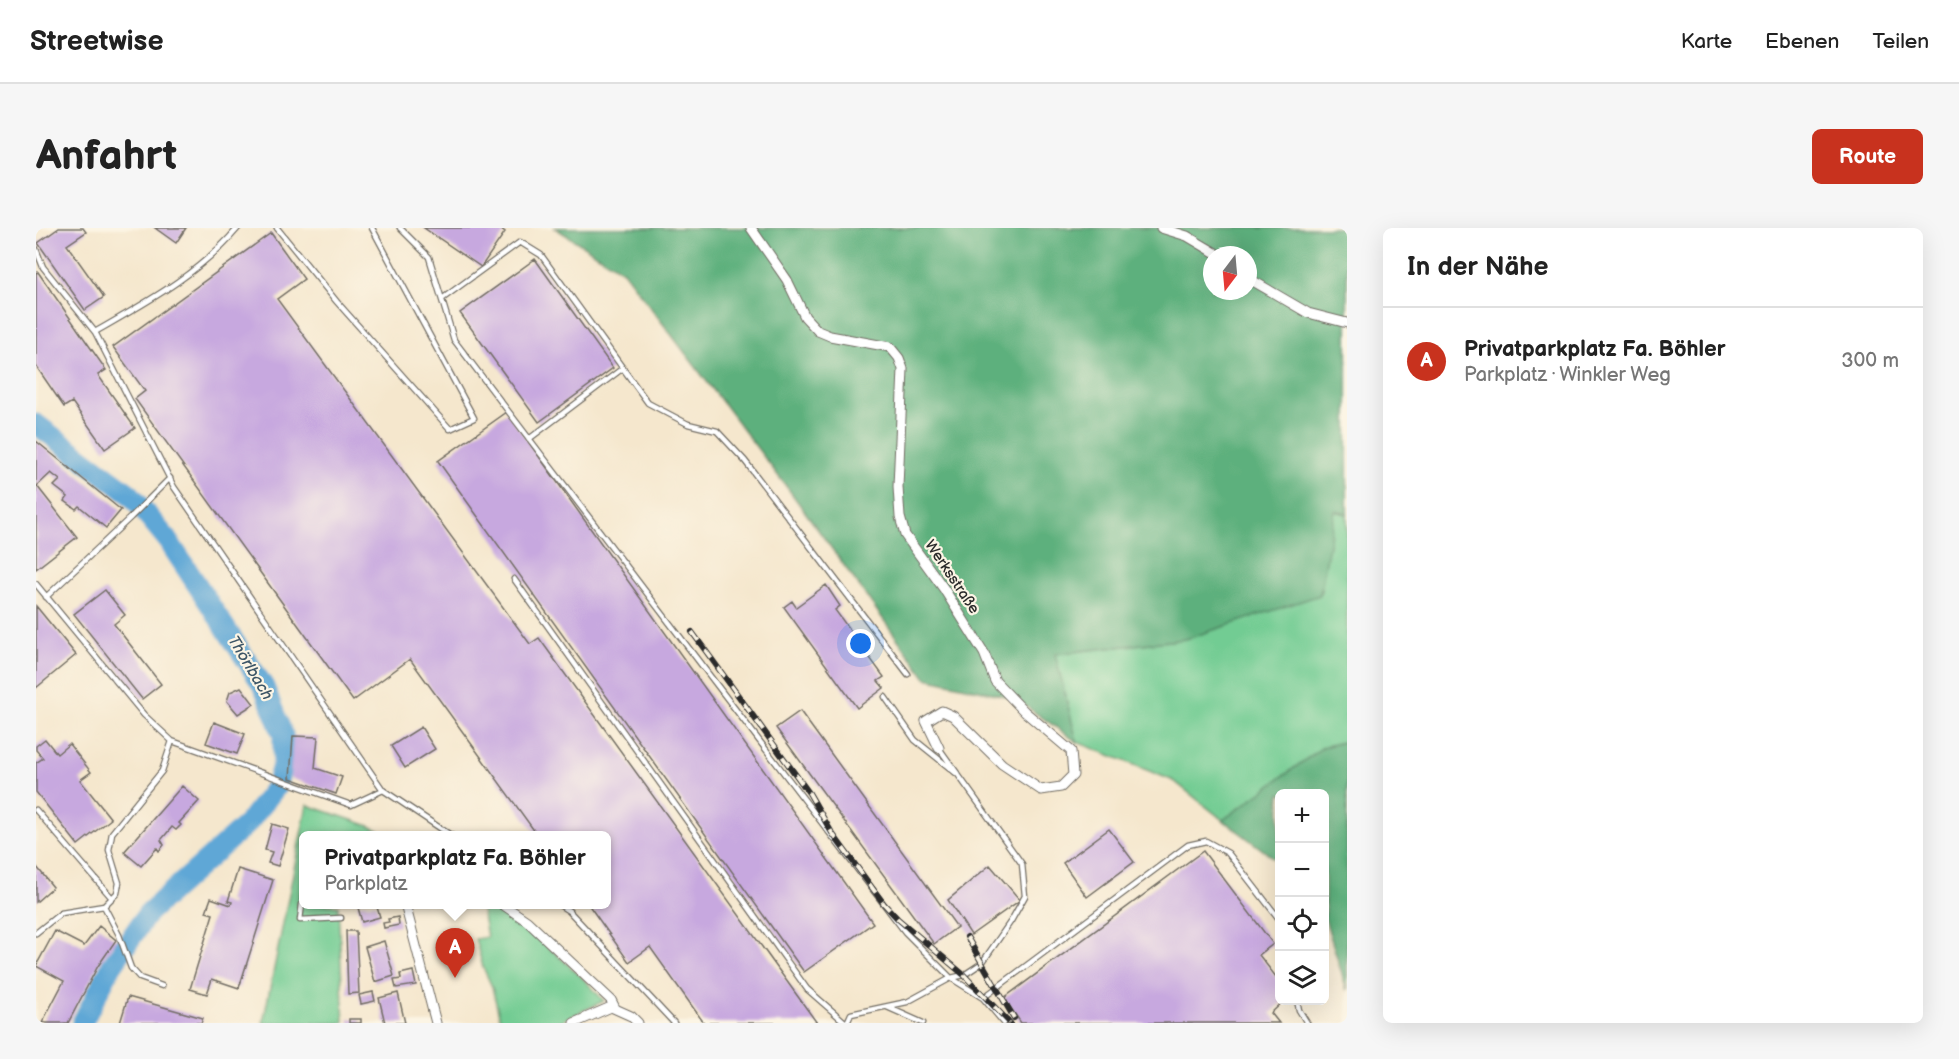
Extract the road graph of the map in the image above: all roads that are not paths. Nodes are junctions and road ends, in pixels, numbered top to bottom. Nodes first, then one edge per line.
1 (238, 228) edge
2 (277, 228) edge
3 (372, 228) edge
4 (400, 228) edge
5 (751, 228) edge
6 (1161, 228) edge
7 (1204, 246) edge
8 (36, 249) edge
9 (1257, 284) edge
10 (442, 299) junction
11 (1347, 323) edge
12 (95, 332) junction
13 (623, 368) junction
14 (529, 439) junction
15 (170, 478) junction
16 (514, 579) dead end
17 (36, 584) edge
18 (46, 597) junction
19 (908, 674) dead end
20 (885, 697) dead end
21 (172, 741) junction
22 (939, 748) joint
23 (960, 777) junction
24 (383, 790) junction
25 (36, 810) edge
26 (444, 831) edge
27 (112, 898) junction
28 (104, 906) junction
29 (301, 909) edge
30 (406, 909) edge
31 (509, 909) edge
32 (566, 909) edge
33 (1275, 914) edge
34 (341, 918) dead end
35 (36, 933) edge
36 (951, 978) junction
37 (162, 986) dead end
38 (983, 998) junction
39 (1298, 1005) edge
40 (886, 1006) junction
41 (615, 1008) junction
42 (436, 1023) edge
43 (573, 1023) edge
44 (638, 1023) edge
45 (674, 1023) edge
46 (847, 1023) edge
47 (923, 1023) edge
48 (1004, 1023) edge
49 (1307, 1023) edge

1 - 12 lane
2 - 3 lane
4 - 10 lane
5 - 22 street, Werksstraße
6 - 7 street
8 - 12 lane
9 - 11 street
10 - 13 lane
10 - 14 lane
12 - 15 lane
13 - 14 lane
13 - 19 lane
14 - 36 lane
15 - 18 lane
15 - 24 lane
16 - 46 lane
17 - 18 lane
18 - 21 lane
20 - 23 lane
21 - 24 lane
21 - 27 lane
22 - 23 lane
23 - 36 lane
24 - 26 lane
25 - 27 lane
27 - 28 lane
28 - 35 lane
28 - 37 lane
29 - 34 lane
30 - 42 street
31 - 41 street
32 - 45 lane
33 - 38 lane
36 - 38 lane
36 - 40 lane
38 - 48 lane
39 - 49 lane
40 - 46 lane
40 - 47 lane
41 - 43 street
41 - 44 street

